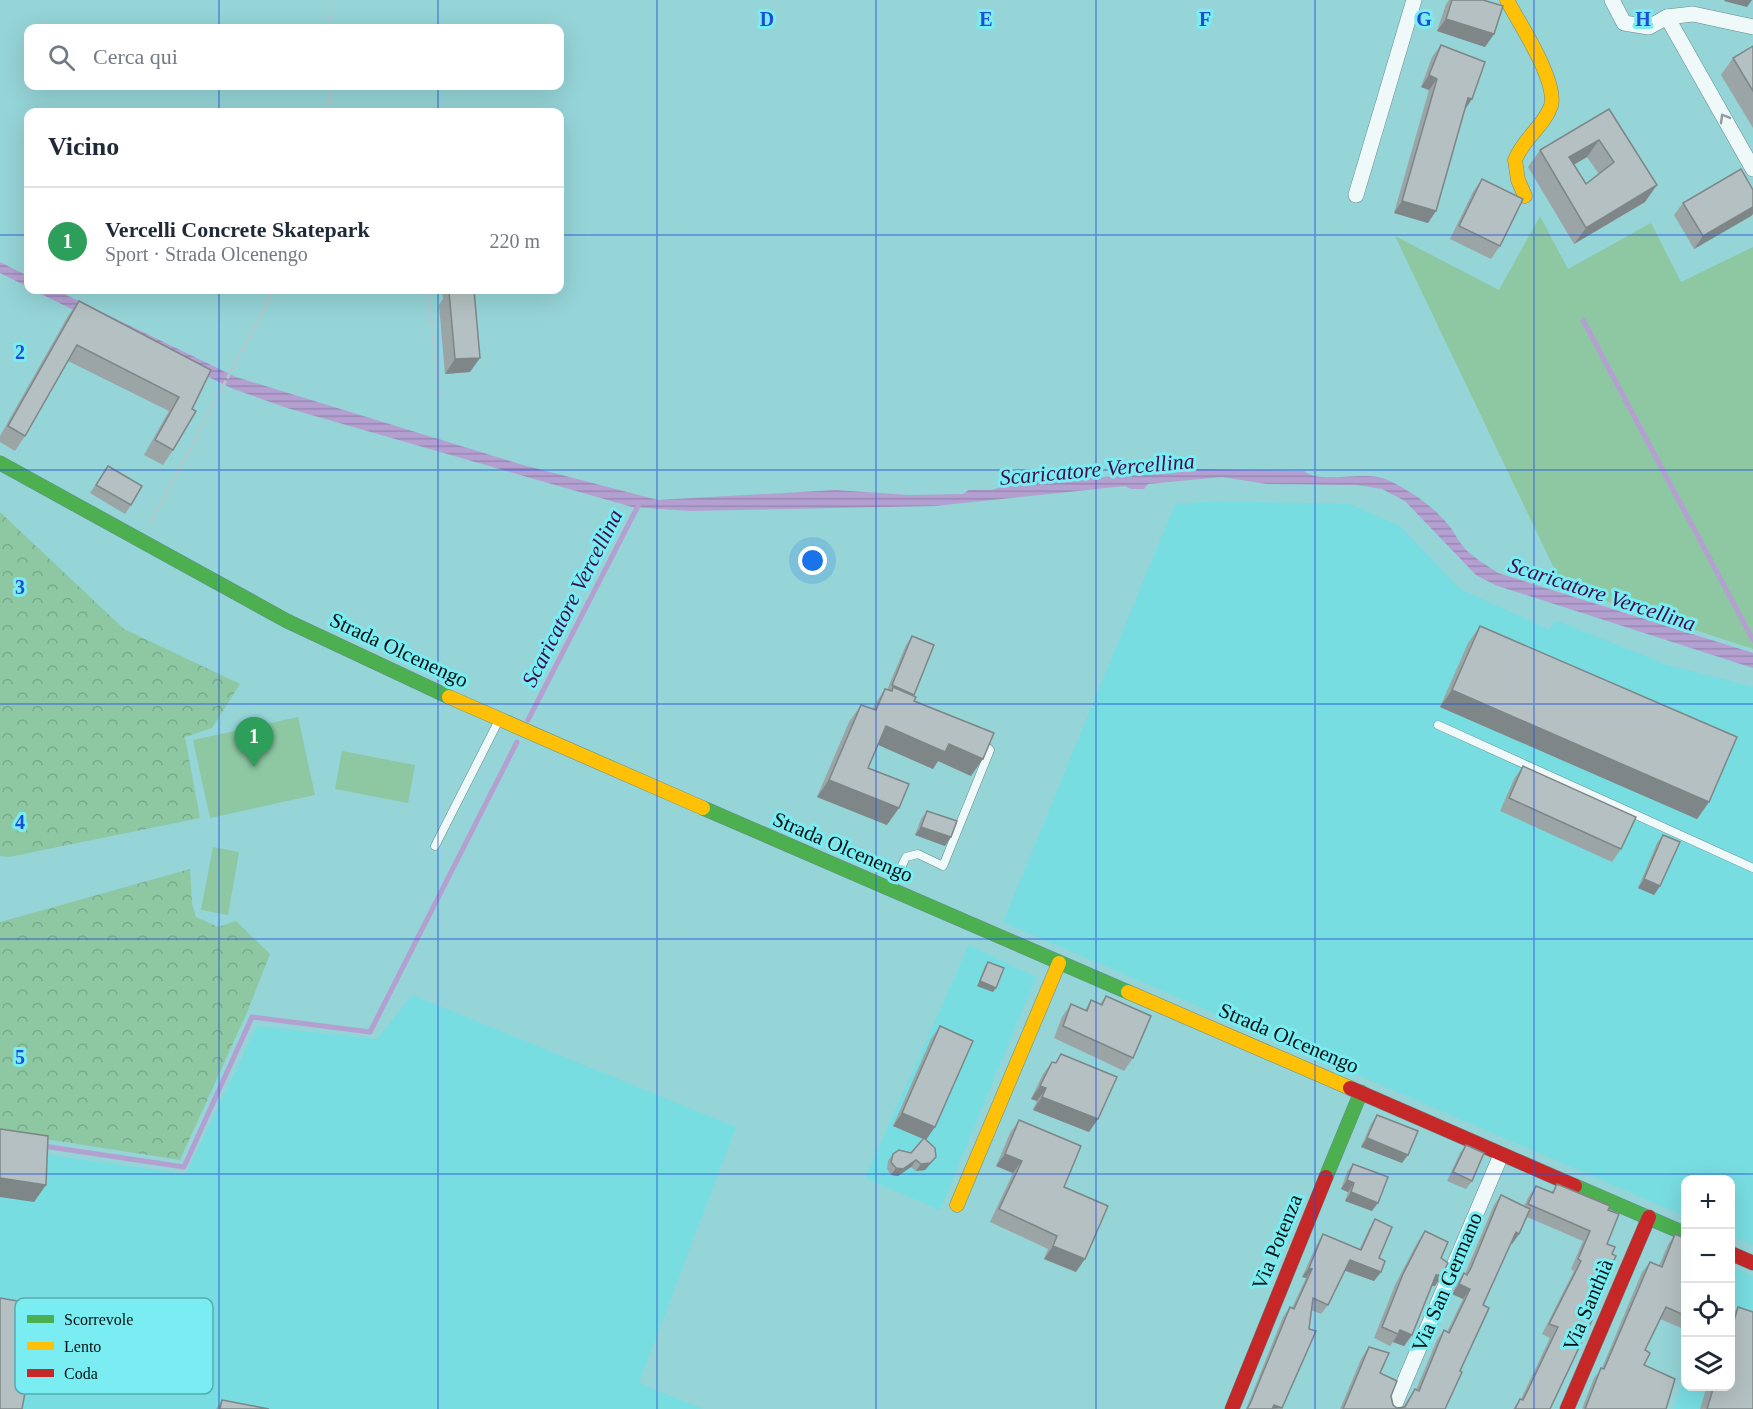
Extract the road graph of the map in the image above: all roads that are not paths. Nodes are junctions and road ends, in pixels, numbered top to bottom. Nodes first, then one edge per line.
1 (1414, 0) edge
2 (1507, 0) edge
3 (1612, 0) edge
4 (1667, 17) junction
5 (1753, 27) edge
6 (1753, 169) edge
7 (1356, 195) dead end
8 (1525, 196) dead end
9 (0, 463) edge
10 (499, 720) junction
11 (1438, 725) dead end
12 (977, 740) edge
13 (435, 846) dead end
14 (1753, 868) edge
15 (890, 890) junction
16 (1059, 963) junction
17 (1361, 1092) junction
18 (1502, 1155) junction
19 (957, 1205) dead end
20 (1648, 1217) junction
21 (1681, 1232) edge
22 (1735, 1255) edge
23 (1753, 1263) edge
24 (1232, 1409) edge
25 (1393, 1409) edge
26 (1567, 1409) edge

1 - 7 street
2 - 8 street
3 - 4 street
4 - 5 street
6 -> 4 street
9 - 10 street, Strada Olcenengo
10 - 13 lane
10 - 15 street, Strada Olcenengo
11 - 14 lane
12 - 15 lane
15 - 16 street, Strada Olcenengo
16 - 17 street, Strada Olcenengo
16 - 19 street
17 - 18 street, Strada Olcenengo
17 - 24 street, Via Potenza
18 - 20 street, Strada Olcenengo
18 - 25 street, Via San Germano
20 - 21 street, Strada Olcenengo
20 - 26 street, Via Santhià
22 - 23 street

